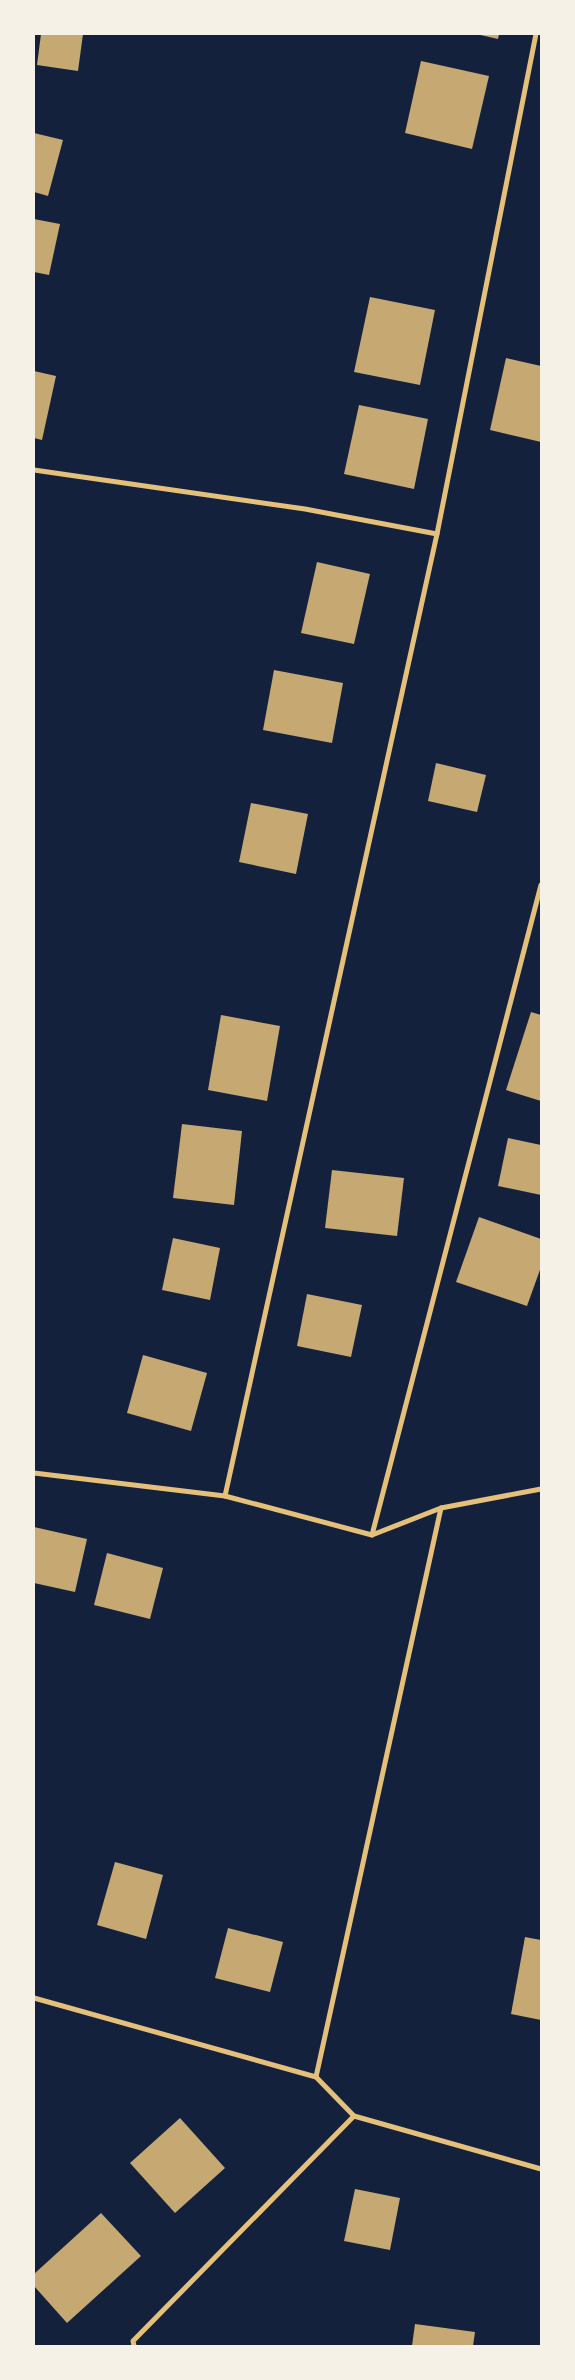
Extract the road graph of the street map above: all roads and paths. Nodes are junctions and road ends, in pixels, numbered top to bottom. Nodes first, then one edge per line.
1 (536, 34) edge
2 (34, 470) edge
3 (437, 534) junction
4 (541, 885) edge
5 (34, 1473) edge
6 (541, 1489) edge
7 (225, 1496) junction
8 (441, 1508) junction
9 (372, 1535) junction
10 (34, 1998) edge
11 (316, 2077) junction
12 (354, 2116) junction
13 (541, 2169) edge
14 (134, 2344) edge
15 (128, 2346) edge

1 - 3 street
2 - 3 street
3 - 7 street
4 - 9 street
5 - 7 street
6 - 8 street
7 - 9 street
8 - 9 street
8 - 11 street
10 - 11 street
11 - 12 street
12 - 13 street
12 - 14 street
14 - 15 street

